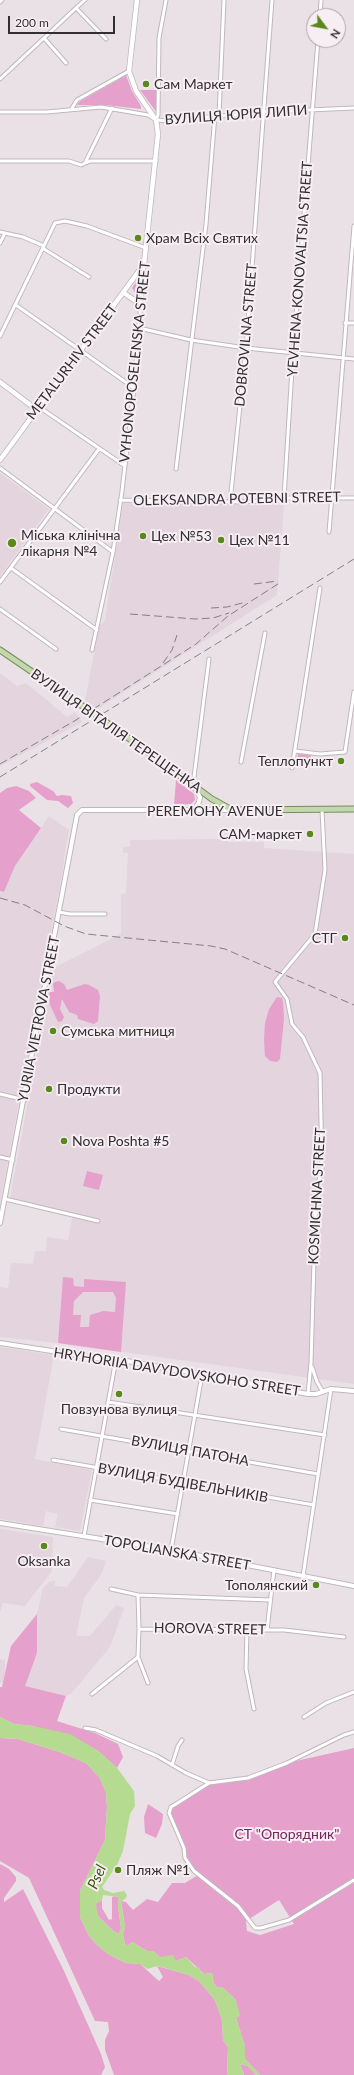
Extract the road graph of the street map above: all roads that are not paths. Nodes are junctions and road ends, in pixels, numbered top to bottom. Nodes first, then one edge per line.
1 (85, 0) edge
2 (137, 0) edge
3 (166, 0) edge
4 (224, 0) edge
5 (272, 0) edge
6 (76, 8) junction
7 (44, 38) junction
8 (106, 39) dead end
9 (317, 48) edge
10 (66, 63) dead end
11 (129, 71) junction
12 (0, 79) edge
13 (72, 108) junction
14 (112, 108) junction
15 (354, 108) edge
16 (313, 110) junction
17 (0, 112) edge
18 (263, 112) junction
19 (217, 115) junction
20 (156, 120) junction
21 (0, 161) edge
22 (156, 161) junction
23 (85, 164) junction
24 (354, 226) edge
25 (0, 232) edge
26 (5, 233) junction
27 (0, 243) edge
28 (44, 248) junction
29 (146, 248) junction
30 (144, 264) junction
31 (89, 277) dead end
32 (124, 292) junction
33 (16, 305) junction
34 (140, 308) junction
35 (345, 323) junction
36 (354, 323) edge
37 (138, 328) junction
38 (0, 336) edge
39 (191, 340) junction
40 (246, 348) junction
41 (81, 350) junction
42 (293, 353) junction
43 (344, 358) junction
44 (354, 359) edge
45 (0, 382) edge
46 (134, 388) junction
47 (38, 409) junction
48 (99, 449) junction
49 (0, 460) edge
50 (125, 466) junction
51 (0, 468) edge
52 (176, 469) dead end
53 (332, 497) junction
54 (284, 498) junction
55 (354, 498) edge
56 (120, 500) junction
57 (230, 502) junction
58 (54, 508) junction
59 (329, 532) dead end
60 (113, 552) junction
61 (11, 568) junction
62 (0, 582) edge
63 (320, 588) dead end
64 (0, 609) edge
65 (97, 630) junction
66 (265, 633) dead end
67 (0, 650) edge
68 (56, 650) dead end
69 (92, 650) dead end
70 (209, 659) dead end
71 (354, 692) edge
72 (295, 751) junction
73 (241, 762) dead end
74 (292, 768) dead end
75 (193, 785) junction
76 (354, 809) edge
77 (232, 810) junction
78 (322, 810) junction
79 (187, 812) junction
80 (77, 815) joint
81 (59, 912) junction
82 (105, 914) dead end
83 (0, 1094) edge
84 (24, 1100) junction
85 (0, 1157) edge
86 (13, 1160) junction
87 (5, 1199) junction
88 (98, 1221) dead end
89 (0, 1223) edge
90 (0, 1343) edge
91 (116, 1359) junction
92 (311, 1363) junction
93 (202, 1375) junction
94 (331, 1388) junction
95 (354, 1391) edge
96 (324, 1392) junction
97 (308, 1394) junction
98 (108, 1402) junction
99 (195, 1416) junction
100 (61, 1429) dead end
101 (325, 1435) junction
102 (102, 1436) junction
103 (189, 1452) junction
104 (53, 1460) dead end
105 (96, 1467) junction
106 (318, 1474) junction
107 (183, 1483) junction
108 (90, 1500) junction
109 (314, 1505) junction
110 (178, 1514) junction
111 (0, 1524) edge
112 (84, 1536) junction
113 (171, 1550) junction
114 (274, 1570) junction
115 (303, 1576) junction
116 (354, 1586) edge
117 (111, 1589) dead end
118 (138, 1595) junction
119 (270, 1600) junction
120 (139, 1629) junction
121 (247, 1629) junction
122 (267, 1630) junction
123 (344, 1638) dead end
124 (138, 1657) junction
125 (148, 1683) dead end
126 (354, 1692) edge
127 (92, 1694) dead end
128 (254, 1709) dead end
129 (304, 1717) dead end
130 (84, 1728) dead end
131 (354, 1732) edge
132 (182, 1740) dead end
133 (172, 1765) junction
134 (209, 1783) junction
135 (354, 1880) edge

1 - 6 street
2 - 11 main road
3 - 20 street, VYHONOPOSELENSKA STREET
4 - 19 street
5 - 18 street, DOBROVILNA STREET
6 - 7 street
6 - 8 street
7 - 10 street
7 - 12 street
9 - 16 street, YEVHENA KONOVALTSIA STREET
11 - 13 street
11 - 20 main road
13 - 14 street, ВУЛИЦЯ ЮРІЯ ЛИПИ
13 - 17 street, ВУЛИЦЯ ЮРІЯ ЛИПИ
14 - 20 street, ВУЛИЦЯ ЮРІЯ ЛИПИ
14 - 23 street
15 - 16 street, ВУЛИЦЯ ЮРІЯ ЛИПИ
16 - 18 street, ВУЛИЦЯ ЮРІЯ ЛИПИ
16 - 42 street, YEVHENA KONOVALTSIA STREET
18 - 19 street, ВУЛИЦЯ ЮРІЯ ЛИПИ
18 - 40 street, DOBROVILNA STREET
19 - 20 street, ВУЛИЦЯ ЮРІЯ ЛИПИ
19 - 39 street
20 - 22 main road, VYHONOPOSELENSKA STREET
21 - 23 street
22 - 23 street
22 - 29 main road, VYHONOPOSELENSKA STREET
24 - 35 street
25 - 26 street
26 - 27 street
26 - 28 street
28 - 29 street
28 - 31 street
28 - 33 street
29 - 30 main road, VYHONOPOSELENSKA STREET
30 - 32 main road, METALURHIV STREET
30 - 34 street, VYHONOPOSELENSKA STREET
32 - 34 main road
32 - 41 main road, METALURHIV STREET
33 - 38 street
33 - 41 street
34 - 37 street, VYHONOPOSELENSKA STREET
35 - 36 street
35 - 43 street
37 - 39 street
37 - 46 street, VYHONOPOSELENSKA STREET
39 - 40 street
39 - 52 street
40 - 42 street
40 - 57 street, DOBROVILNA STREET
41 - 46 street
41 - 47 main road, METALURHIV STREET
42 - 43 street
42 - 54 street, YEVHENA KONOVALTSIA STREET
43 - 44 street
43 - 53 street
45 - 47 main road
46 - 50 street, VYHONOPOSELENSKA STREET
47 - 48 street
47 - 49 main road, METALURHIV STREET
48 - 50 street
48 - 58 street
50 - 56 street, VYHONOPOSELENSKA STREET
51 - 58 street
53 - 54 street, OLEKSANDRA POTEBNI STREET
53 - 55 street, OLEKSANDRA POTEBNI STREET
53 - 59 street
54 - 57 street, OLEKSANDRA POTEBNI STREET
56 - 57 street, OLEKSANDRA POTEBNI STREET
56 - 60 street, VYHONOPOSELENSKA STREET
58 - 60 street
58 - 61 street
60 - 65 street, VYHONOPOSELENSKA STREET
61 - 62 street
61 - 65 street
63 - 72 street
64 - 68 street
65 - 69 street, VYHONOPOSELENSKA STREET
66 - 73 street
67 - 75 main road, ВУЛИЦЯ ВІТАЛІЯ ТЕРЕЩЕНКА, bridge
70 - 75 street
71 - 72 street
72 - 74 street
75 - 77 main road, ВУЛИЦЯ ВІТАЛІЯ ТЕРЕЩЕНКА
75 - 79 street
76 - 78 main road, PEREMOHY AVENUE
77 - 78 main road, PEREMOHY AVENUE
77 - 79 street, PEREMOHY AVENUE
78 - 92 street, KOSMICHNA STREET
79 - 80 street, PEREMOHY AVENUE
80 - 81 street, YURIIA VIETROVA STREET
81 - 82 street
81 - 84 street, YURIIA VIETROVA STREET
83 - 84 street
84 - 86 street, YURIIA VIETROVA STREET
85 - 86 street
86 - 87 street, YURIIA VIETROVA STREET
87 - 88 street
87 - 89 street, YURIIA VIETROVA STREET
90 - 91 street, HRYHORIIA DAVYDOVSKOHO STREET
91 - 93 street, HRYHORIIA DAVYDOVSKOHO STREET
91 - 98 street
92 - 96 street
92 - 97 street, KOSMICHNA STREET
93 - 97 street, HRYHORIIA DAVYDOVSKOHO STREET
93 - 99 street
94 - 95 street
94 - 96 street, HRYHORIIA DAVYDOVSKOHO STREET
94 - 101 street
96 - 97 street, HRYHORIIA DAVYDOVSKOHO STREET
98 - 99 street
98 - 102 street
99 - 101 street
99 - 103 street
100 - 102 street, ВУЛИЦЯ ПАТОНА
101 - 106 street
102 - 103 street, ВУЛИЦЯ ПАТОНА
102 - 105 street
103 - 106 street, ВУЛИЦЯ ПАТОНА
103 - 107 street
104 - 105 street, ВУЛИЦЯ БУДІВЕЛЬНИКІВ
105 - 107 street, ВУЛИЦЯ БУДІВЕЛЬНИКІВ
105 - 108 street
106 - 109 street
107 - 109 street, ВУЛИЦЯ БУДІВЕЛЬНИКІВ
107 - 110 street
108 - 110 street
108 - 112 street
109 - 115 street
110 - 113 street
111 - 112 street, TOPOLIANSKA STREET
112 - 113 street, TOPOLIANSKA STREET
113 - 114 street, TOPOLIANSKA STREET
114 - 115 street, TOPOLIANSKA STREET
114 - 119 street
115 - 116 street, TOPOLIANSKA STREET
117 - 118 street
118 - 119 street
118 - 120 street
119 - 122 street
120 - 121 street, HOROVA STREET
120 - 124 street, HOROVA STREET
121 - 122 street, HOROVA STREET
121 - 128 street
122 - 123 street, HOROVA STREET
124 - 125 street
124 - 127 street
126 - 129 street
130 - 133 street
131 - 134 street
132 - 133 street
133 - 134 street
134 - 135 street

